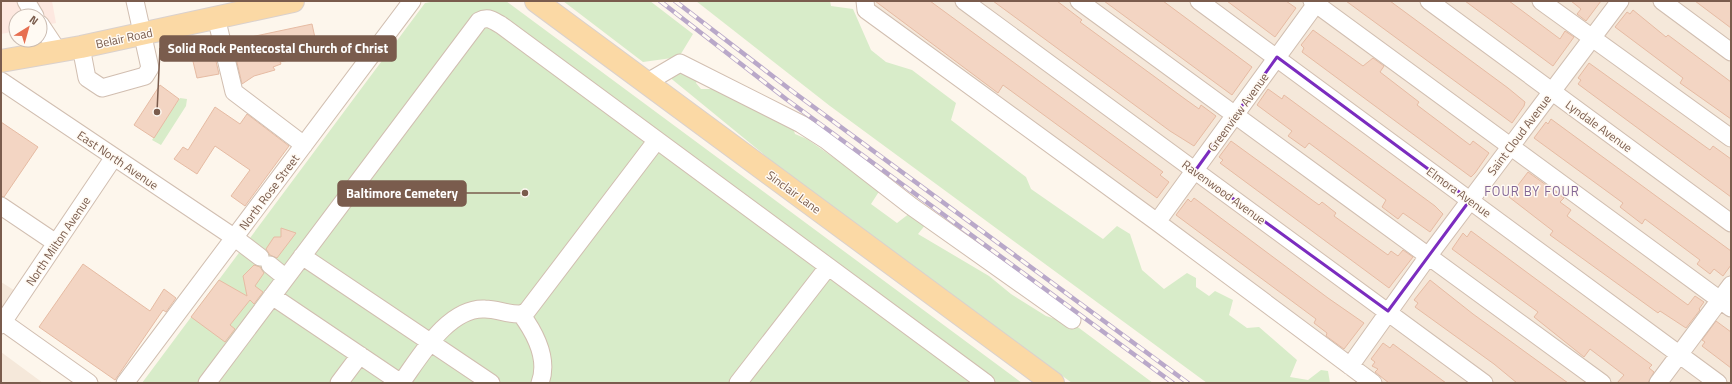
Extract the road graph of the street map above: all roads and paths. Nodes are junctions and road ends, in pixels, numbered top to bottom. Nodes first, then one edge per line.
1 (135, 1) edge
2 (293, 1) edge
3 (412, 1) edge
4 (536, 1) edge
5 (864, 1) edge
6 (964, 1) edge
7 (1079, 1) edge
8 (1199, 1) edge
9 (1429, 1) edge
10 (1541, 1) edge
11 (1620, 1) edge
12 (1662, 1) edge
13 (1315, 2) edge
14 (216, 17) junction
15 (141, 34) junction
16 (48, 36) edge
17 (1592, 38) junction
18 (81, 47) junction
19 (58, 51) junction
20 (1731, 52) edge
21 (1277, 58) junction
22 (1, 61) edge
23 (1, 82) edge
24 (646, 83) junction
25 (1552, 91) junction
26 (1234, 116) junction
27 (1731, 138) edge
28 (656, 140) junction
29 (304, 145) junction
30 (1510, 146) junction
31 (114, 157) junction
32 (1195, 171) junction
33 (1470, 200) junction
34 (1, 206) edge
35 (1158, 222) junction
36 (1731, 223) edge
37 (235, 238) junction
38 (56, 243) junction
39 (1429, 255) junction
40 (302, 256) junction
41 (828, 267) junction
42 (286, 278) junction
43 (1731, 285) edge
44 (272, 296) junction
45 (1725, 304) edge
46 (1388, 311) junction
47 (521, 314) junction
48 (1072, 320) dead end
49 (2, 324) edge
50 (431, 343) junction
51 (1679, 354) junction
52 (360, 355) junction
53 (1350, 366) junction
54 (89, 383) edge
55 (125, 383) edge
56 (207, 383) edge
57 (339, 383) edge
58 (401, 383) edge
59 (491, 383) edge
60 (540, 383) edge
61 (738, 383) edge
62 (986, 383) edge
63 (1053, 383) edge
64 (1373, 383) edge
65 (1484, 383) edge
66 (1602, 383) edge
67 (1658, 383) edge
68 (1718, 383) edge

1 - 15 street
2 - 14 main road, Belair Road
3 - 29 street, North Rose Street
4 - 24 main road, Sinclair Lane
5 - 35 street
6 - 32 street, Ravenwood Avenue
7 - 26 street
8 - 21 street, Elmora Avenue
9 - 25 street, Lyndale Avenue
10 - 17 street
11 - 17 street, Saint Cloud Avenue
12 - 20 street
13 - 21 street, Greenview Avenue
13 - 30 street
14 - 15 main road, Belair Road
14 - 29 street
15 - 18 main road, Belair Road
15 - 18 street
16 - 19 street
17 - 25 street, Saint Cloud Avenue
17 - 27 street
18 - 19 main road, Belair Road
19 - 22 main road, Belair Road
21 - 26 street, Greenview Avenue
21 - 33 street, Elmora Avenue
23 - 31 street, East North Avenue
24 - 48 street
24 - 63 main road, Sinclair Lane
25 - 30 street, Saint Cloud Avenue
25 - 36 street, Lyndale Avenue
26 - 32 street, Greenview Avenue
26 - 39 street
28 - 40 street
28 - 41 street
28 - 47 street
29 - 37 street, North Rose Street
30 - 33 street, Saint Cloud Avenue
30 - 45 street
31 - 37 street, East North Avenue
31 - 38 street, North Milton Avenue
32 - 35 street, Greenview Avenue
32 - 46 street, Ravenwood Avenue
33 - 39 street, Saint Cloud Avenue
33 - 51 street, Elmora Avenue
34 - 38 street
35 - 53 street
37 - 42 street, East North Avenue
37 - 55 street, North Rose Street
38 - 49 street, North Milton Avenue
39 - 46 street, Saint Cloud Avenue
39 - 66 street
40 - 42 street
40 - 50 street
41 - 61 street
41 - 62 street
42 - 44 street
43 - 45 street
44 - 52 street
44 - 56 street
45 - 51 street
46 - 53 street, Saint Cloud Avenue
46 - 65 street, Ravenwood Avenue
47 - 50 street
47 - 60 street
49 - 54 street
50 - 58 street
50 - 59 street
51 - 67 street
51 - 68 street, Elmora Avenue
52 - 57 street
52 - 58 street
53 - 64 street

